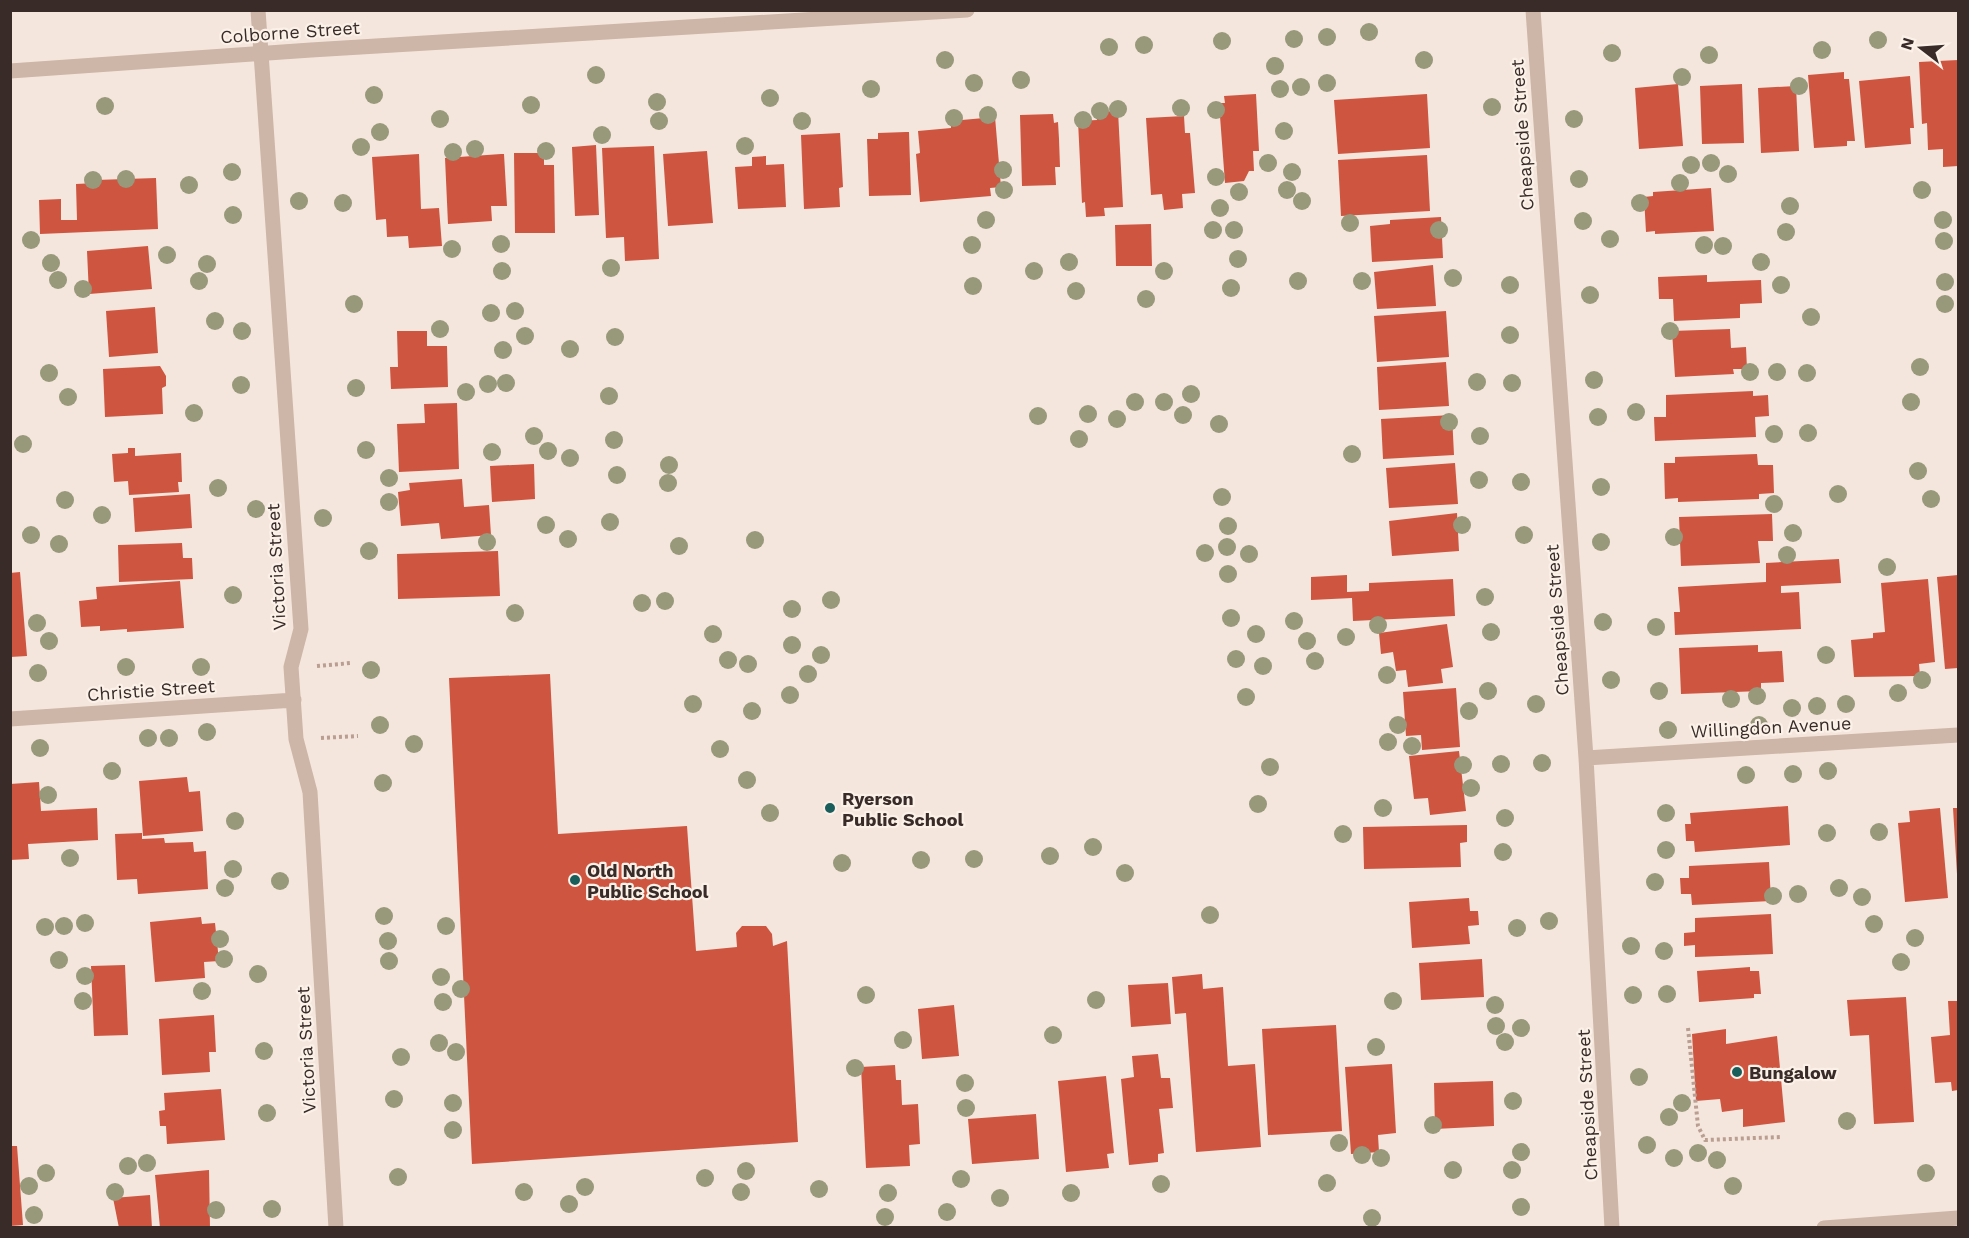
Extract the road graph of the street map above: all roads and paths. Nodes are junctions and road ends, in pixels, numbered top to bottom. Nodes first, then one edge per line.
1 (258, 10) edge
2 (967, 10) edge
3 (1533, 10) edge
4 (261, 53) junction
5 (10, 71) edge
6 (351, 663) dead end
7 (310, 666) dead end
8 (294, 700) junction
9 (10, 719) edge
10 (1959, 735) edge
11 (358, 736) dead end
12 (314, 738) dead end
13 (1586, 758) junction
14 (1688, 1028) dead end
15 (1781, 1137) dead end
16 (1959, 1218) edge
17 (336, 1227) edge
18 (1612, 1227) edge
19 (1824, 1227) edge

1 - 4 street, Victoria Street
2 - 4 street, Colborne Street
3 - 13 street, Cheapside Street
4 - 5 street, Colborne Street
4 - 8 street, Victoria Street
6 - 7 path
8 - 9 street, Christie Street
8 - 17 street, Victoria Street
10 - 13 street, Willingdon Avenue
11 - 12 path
13 - 18 street, Cheapside Street
14 - 15 path
16 - 19 street

